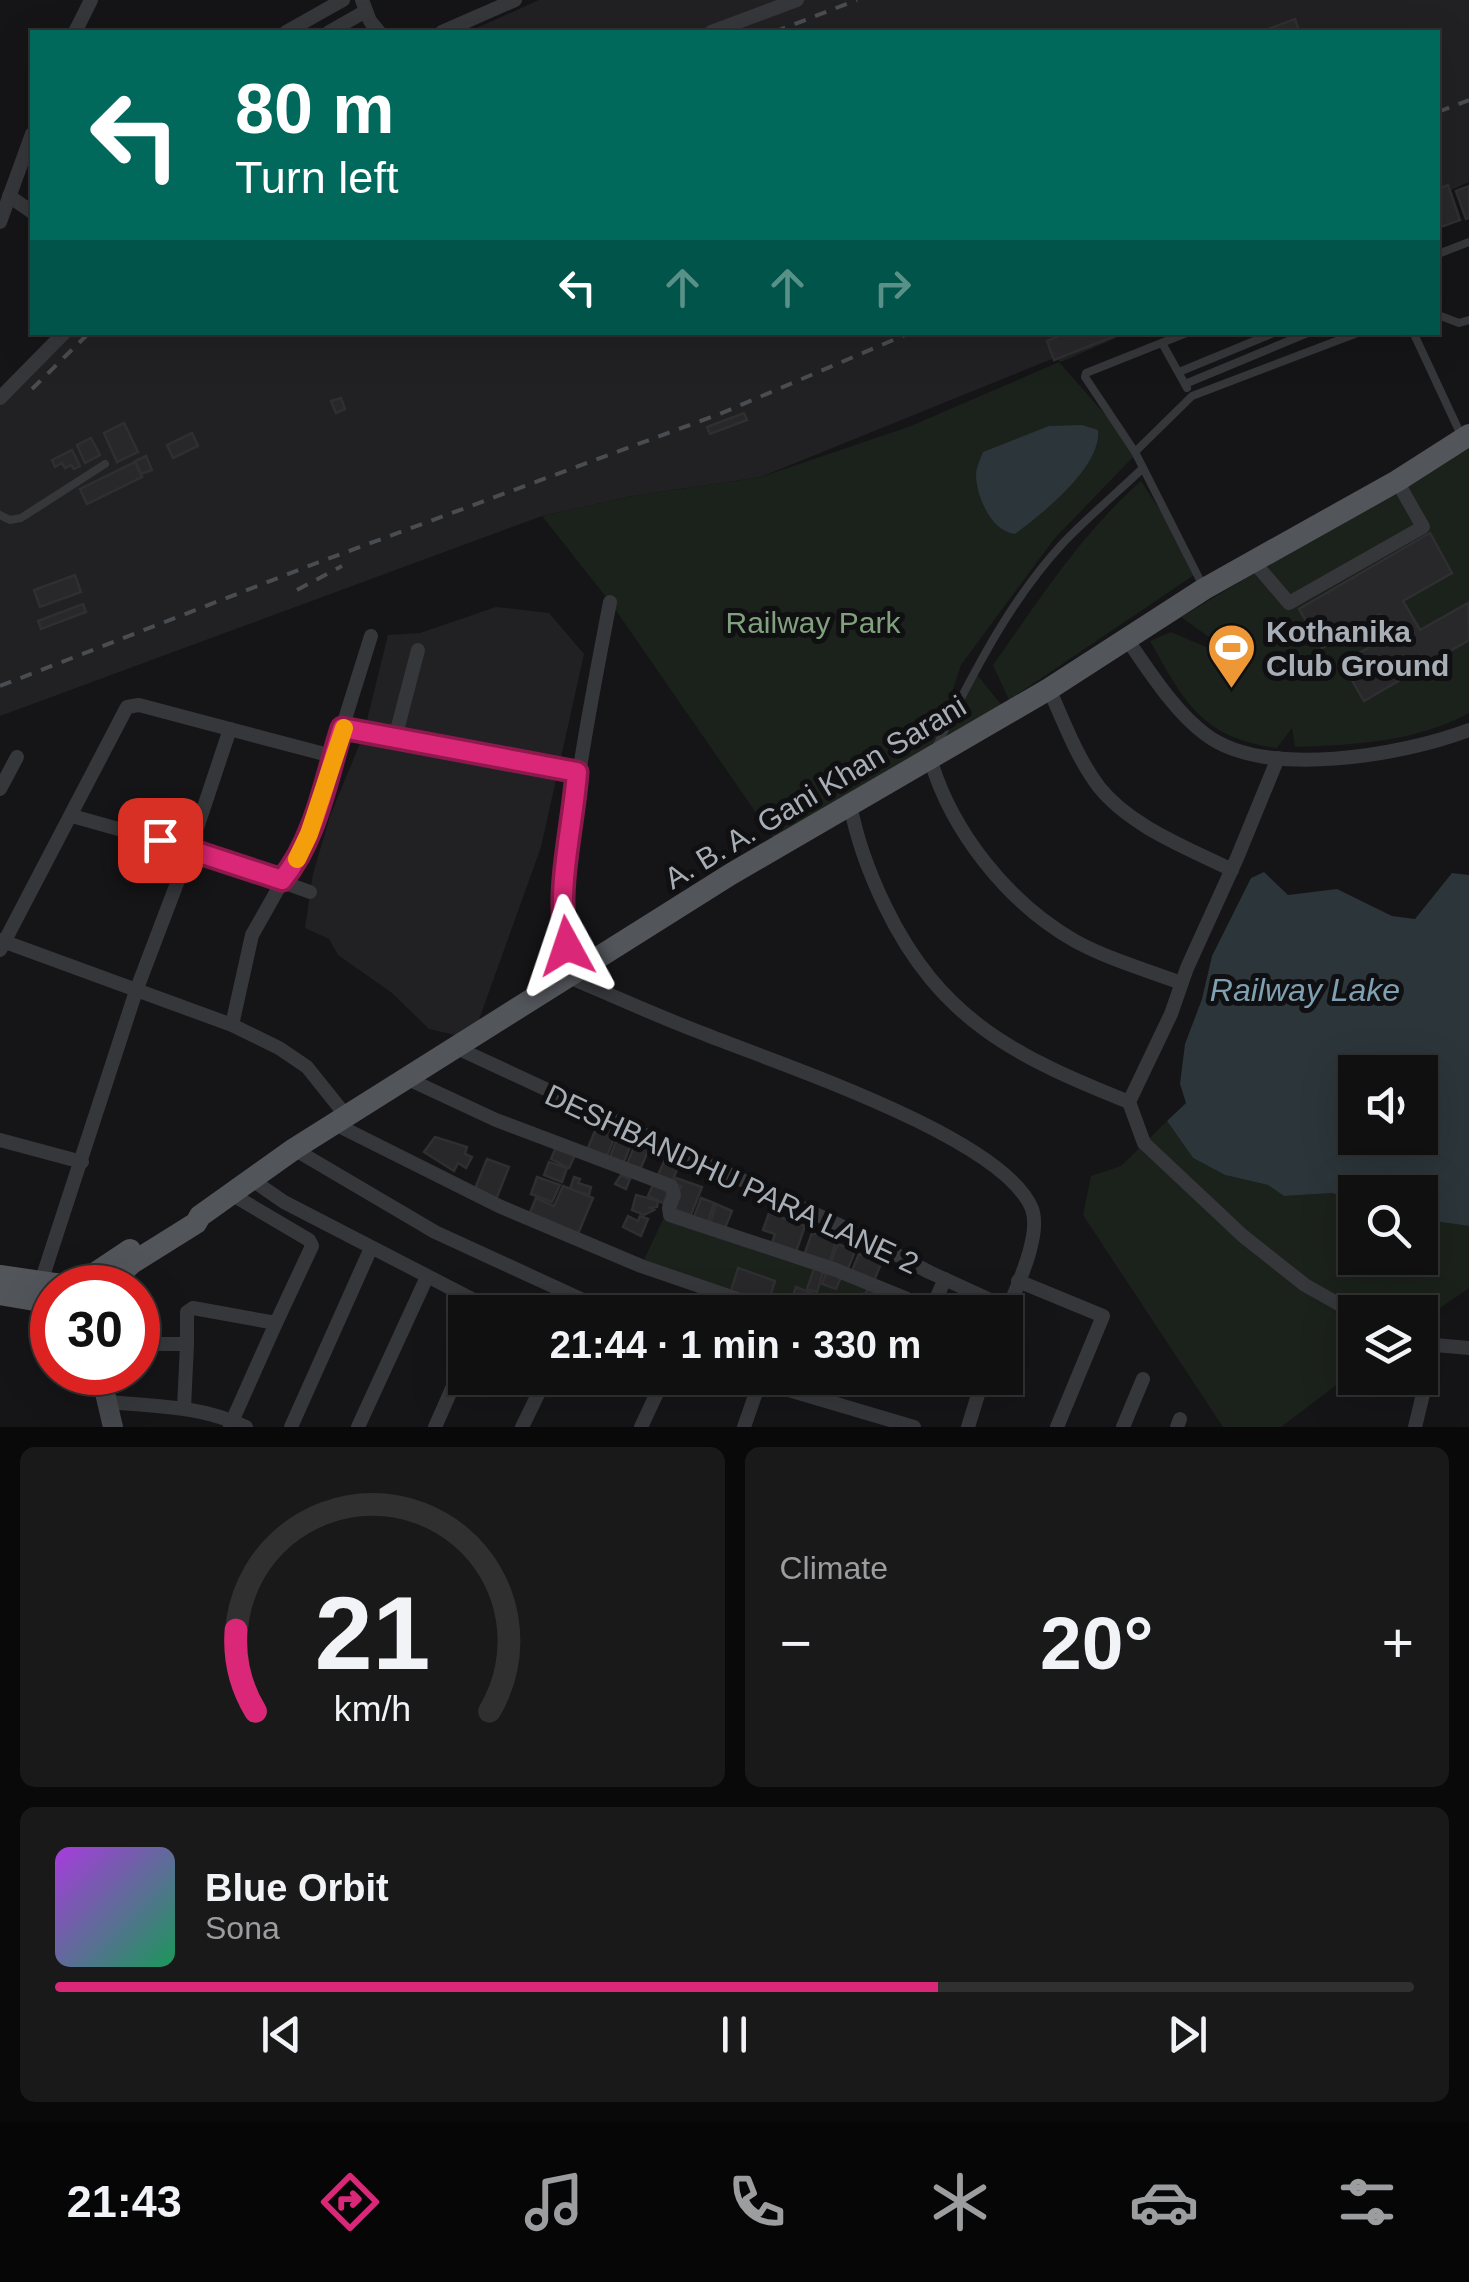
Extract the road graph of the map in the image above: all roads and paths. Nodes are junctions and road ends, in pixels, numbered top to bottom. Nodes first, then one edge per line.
1 (91, 0) edge
2 (343, 0) edge
3 (515, 0) edge
4 (797, 0) edge
5 (364, 6) edge
6 (76, 30) edge
7 (290, 30) edge
8 (331, 30) edge
9 (378, 30) edge
10 (447, 30) edge
11 (716, 30) edge
12 (30, 139) edge
13 (9, 196) junction
14 (30, 211) edge
15 (0, 222) edge
16 (1469, 242) edge
17 (1440, 253) edge
18 (1440, 316) edge
19 (1469, 320) edge
20 (62, 335) edge
21 (1182, 335) edge
22 (1269, 335) edge
23 (1303, 335) edge
24 (1352, 335) edge
25 (1415, 335) edge
26 (1162, 343) junction
27 (1178, 372) junction
28 (1185, 384) junction
29 (1192, 396) junction
30 (0, 398) edge
31 (1466, 437) edge
32 (1136, 452) junction
33 (105, 464) dead end
34 (1144, 468) junction
35 (1397, 481) junction
36 (0, 515) edge
37 (1252, 561) junction
38 (1204, 590) junction
39 (610, 602) dead end
40 (371, 636) dead end
41 (1126, 638) junction
42 (418, 650) dead end
43 (1049, 689) junction
44 (342, 728) junction
45 (230, 729) junction
46 (1469, 730) edge
47 (395, 738) junction
48 (332, 756) junction
49 (16, 757) dead end
50 (930, 758) junction
51 (1278, 758) junction
52 (577, 772) junction
53 (0, 789) edge
54 (850, 804) junction
55 (72, 816) junction
56 (190, 848) junction
57 (1232, 870) junction
58 (282, 880) junction
59 (310, 892) dead end
60 (1, 943) edge
61 (578, 971) junction
62 (1182, 983) junction
63 (136, 991) junction
64 (232, 1025) junction
65 (456, 1048) junction
66 (408, 1079) junction
67 (1129, 1102) junction
68 (341, 1120) junction
69 (0, 1140) edge
70 (294, 1149) junction
71 (82, 1162) junction
72 (252, 1180) junction
73 (231, 1194) junction
74 (372, 1248) junction
75 (75, 1265) edge
76 (127, 1265) edge
77 (0, 1276) edge
78 (426, 1276) junction
79 (946, 1279) junction
80 (30, 1281) edge
81 (1018, 1281) junction
82 (30, 1292) edge
83 (0, 1294) edge
84 (461, 1295) edge
85 (571, 1295) edge
86 (725, 1295) edge
87 (894, 1295) edge
88 (938, 1295) edge
89 (975, 1295) edge
90 (1013, 1295) edge
91 (1338, 1304) edge
92 (276, 1322) junction
93 (160, 1344) edge
94 (186, 1344) junction
95 (1438, 1345) edge
96 (1469, 1348) edge
97 (1142, 1379) dead end
98 (106, 1395) edge
99 (449, 1395) edge
100 (538, 1395) edge
101 (656, 1395) edge
102 (751, 1395) edge
103 (805, 1395) edge
104 (978, 1395) edge
105 (1423, 1395) edge
106 (108, 1402) junction
107 (184, 1408) junction
108 (236, 1425) edge
109 (113, 1427) edge
110 (291, 1427) edge
111 (358, 1427) edge
112 (435, 1427) edge
113 (522, 1427) edge
114 (641, 1427) edge
115 (744, 1427) edge
116 (914, 1427) edge
117 (968, 1427) edge
118 (1057, 1427) edge
119 (1123, 1427) edge
120 (1415, 1427) edge

1 - 6 street
2 - 7 street
3 - 10 street
4 - 11 street
5 - 8 street
5 - 9 street
12 - 13 street
13 - 14 street
13 - 15 street
16 - 17 lane
18 - 19 lane
20 - 30 street
21 - 26 lane
22 - 27 lane
23 - 28 lane
24 - 29 lane
25 - 31 lane
26 - 27 lane
26 - 32 lane
27 - 28 lane
28 - 29 lane
29 - 32 lane
31 - 35 main road, A. B. A. Gani Khan Sarani
32 - 34 lane
33 - 36 lane
34 - 38 lane
34 - 50 lane
35 - 37 main road, A. B. A. Gani Khan Sarani
35 - 37 street
37 - 38 main road, A. B. A. Gani Khan Sarani
38 - 41 main road, A. B. A. Gani Khan Sarani
39 - 52 street
40 - 44 street
41 - 43 main road, A. B. A. Gani Khan Sarani
41 - 51 street
42 - 47 street
43 - 50 main road, A. B. A. Gani Khan Sarani
43 - 57 street
44 - 47 street
44 - 48 street
45 - 48 street
45 - 55 street
45 - 56 street
46 - 51 street
47 - 52 street
48 - 58 street
49 - 53 street
50 - 54 main road, A. B. A. Gani Khan Sarani
50 - 62 street
51 - 57 street
52 - 61 street
54 - 61 main road, A. B. A. Gani Khan Sarani
54 - 67 street
55 - 56 street
55 - 60 street
56 - 58 street
56 - 63 street
57 - 62 street
58 - 59 street
58 - 64 street
60 - 63 street
61 - 65 main road, A. B. A. Gani Khan Sarani
61 - 81 street
62 - 67 street
63 - 64 street
63 - 71 street
64 - 68 street
65 - 66 main road, A. B. A. Gani Khan Sarani
65 - 79 street, DESHBANDHU PARA LANE 2
66 - 68 main road, A. B. A. Gani Khan Sarani
66 - 87 street
67 - 91 street
68 - 70 main road, A. B. A. Gani Khan Sarani
68 - 86 street
69 - 71 street
70 - 72 main road, A. B. A. Gani Khan Sarani
70 - 85 street
71 - 75 street
72 - 73 main road, A. B. A. Gani Khan Sarani
72 - 74 street
73 - 76 main road, A. B. A. Gani Khan Sarani
73 - 92 street
74 - 78 street
74 - 110 street
77 - 80 main road
78 - 84 street
78 - 111 street
79 - 88 street
79 - 89 street, DESHBANDHU PARA LANE 2
81 - 90 street
81 - 118 street
82 - 83 main road
92 - 94 street
92 - 108 street
93 - 94 street
94 - 107 street
95 - 96 street
97 - 119 street
98 - 106 main road
99 - 112 street
100 - 113 street
101 - 114 street
102 - 115 street
103 - 116 street
104 - 117 street
105 - 120 street
106 - 107 street
106 - 109 main road
107 - 108 street

